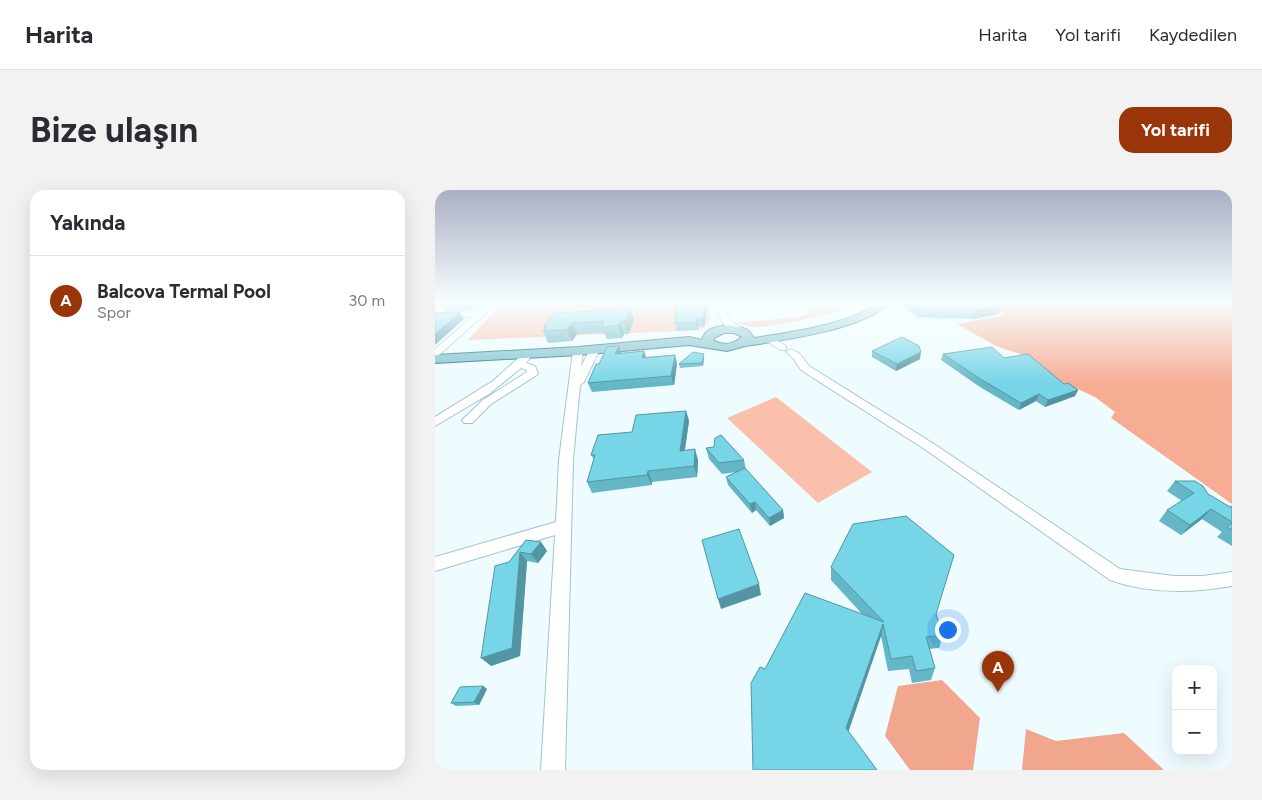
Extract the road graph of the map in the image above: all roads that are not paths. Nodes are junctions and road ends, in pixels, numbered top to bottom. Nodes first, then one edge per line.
1 (462, 330) edge
2 (722, 330) edge
3 (739, 330) edge
4 (807, 330) edge
5 (714, 332) junction
6 (770, 339) junction
7 (743, 343) junction
8 (711, 345) junction
9 (598, 346) junction
10 (578, 351) junction
11 (435, 355) edge
12 (524, 359) junction
13 (575, 392) junction
14 (468, 420) dead end
15 (435, 422) edge
16 (564, 526) junction
17 (435, 564) edge
18 (1232, 579) edge
19 (553, 770) edge

1 - 11 street
2 - 5 main road
3 - 7 main road
4 - 6 main road
5 - 8 main road
5 - 9 main road
6 - 7 main road
6 - 18 street
7 - 8 main road
8 - 9 main road
9 - 10 main road
9 - 11 main road
9 - 13 street
10 - 12 main road
10 - 13 street
11 - 12 main road
12 - 14 street
12 - 15 street
13 - 16 street
16 - 17 street
16 - 19 street

